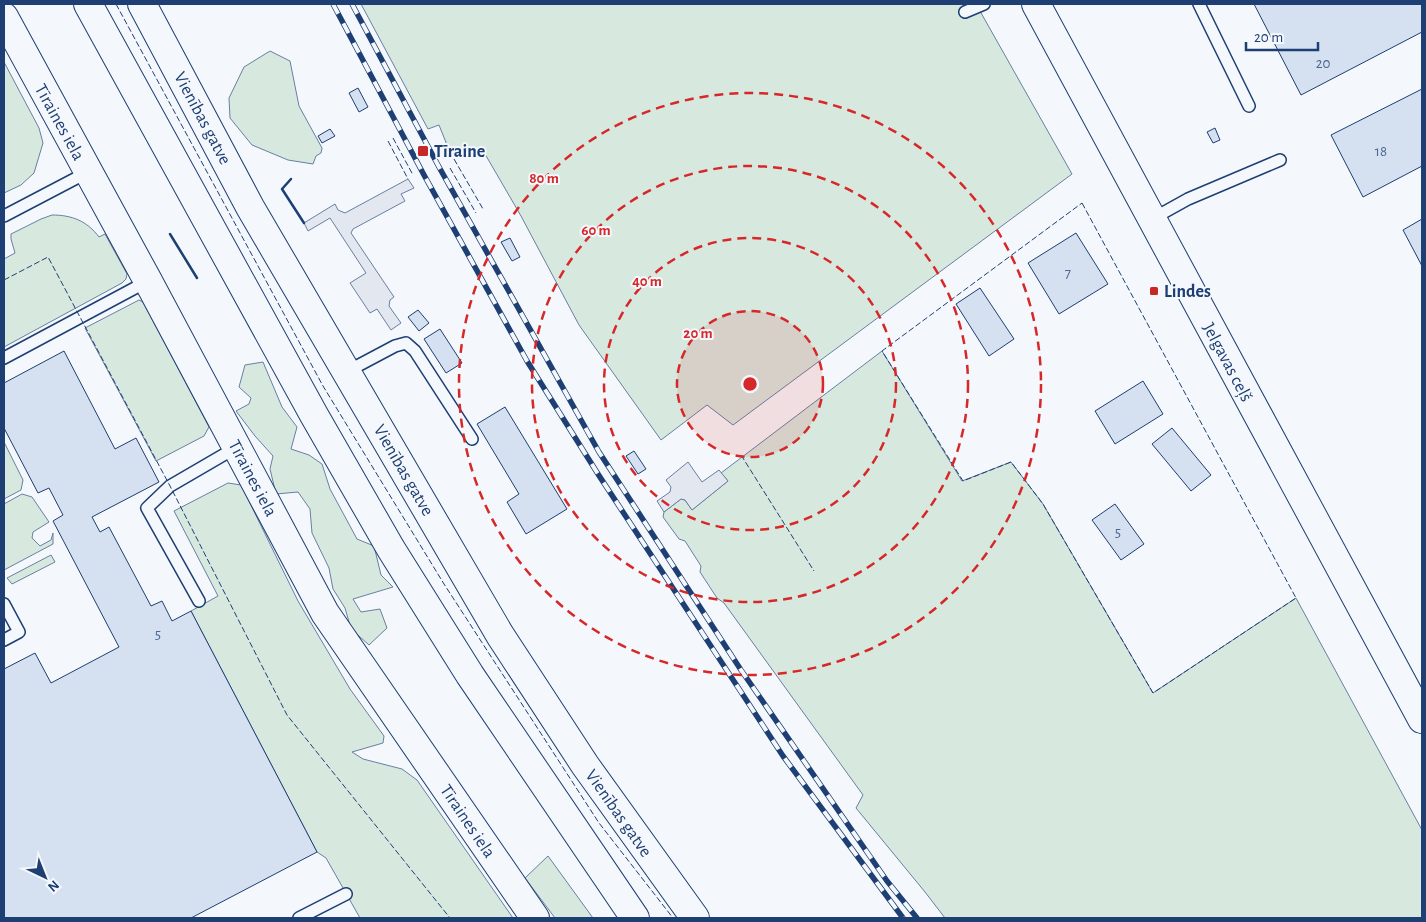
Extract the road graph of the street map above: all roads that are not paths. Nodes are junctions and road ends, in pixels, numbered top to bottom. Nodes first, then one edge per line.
1 (88, 4) edge
2 (142, 4) edge
3 (984, 4) edge
4 (1036, 4) edge
5 (1199, 4) edge
6 (965, 12) dead end
7 (4, 18) edge
8 (1249, 106) dead end
9 (1280, 160) dead end
10 (88, 172) junction
11 (4, 216) edge
12 (1151, 219) junction
13 (148, 281) junction
14 (4, 358) edge
15 (346, 372) junction
16 (472, 439) dead end
17 (237, 447) junction
18 (199, 600) dead end
19 (4, 604) edge
20 (4, 640) edge
21 (1422, 719) edge
22 (346, 894) dead end
23 (299, 918) edge
24 (535, 918) edge
25 (635, 918) edge
26 (695, 918) edge

1 - 25 main road
2 - 15 main road, Vienības gatve
3 - 6 lane
4 - 12 main road, Jelgavas ceļš
5 - 8 lane
7 - 10 main road, Tīraines iela
9 - 12 lane
10 - 11 lane
10 - 13 main road, Tīraines iela
12 - 21 main road, Jelgavas ceļš
13 - 14 lane
13 - 17 main road, Tīraines iela
15 - 16 lane
15 - 26 main road, Vienības gatve
17 - 18 lane
17 - 24 main road, Tīraines iela
19 - 20 lane
22 - 23 lane

